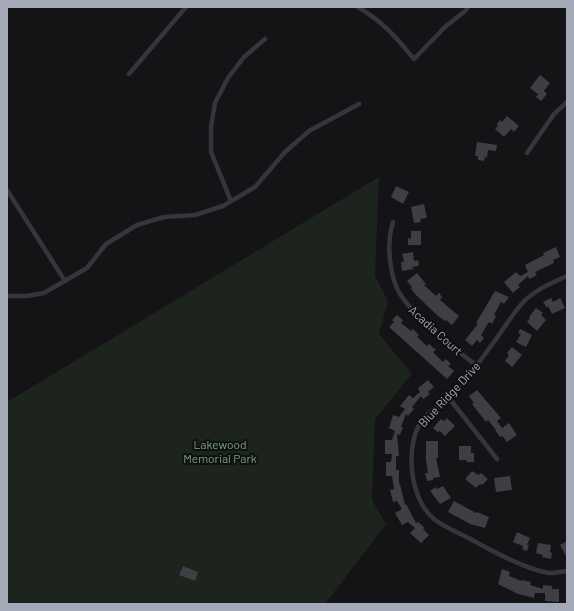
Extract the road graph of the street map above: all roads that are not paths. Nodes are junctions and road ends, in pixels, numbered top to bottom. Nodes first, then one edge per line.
1 (186, 7) edge
2 (358, 7) edge
3 (468, 7) edge
4 (265, 39) dead end
5 (129, 74) dead end
6 (567, 102) edge
7 (359, 104) dead end
8 (527, 153) dead end
9 (7, 190) edge
10 (231, 201) junction
11 (393, 222) dead end
12 (567, 276) edge
13 (65, 281) junction
14 (7, 296) edge
15 (477, 366) junction
16 (449, 398) junction
17 (497, 459) dead end
18 (567, 571) edge

1 - 5 street
2 - 3 street
4 - 10 street
6 - 8 street
7 - 10 street
9 - 13 street
10 - 13 street
11 - 15 street, Acadia Court
12 - 15 street, Blue Ridge Drive
13 - 14 street
15 - 16 street, Blue Ridge Drive
16 - 17 street
16 - 18 street, Blue Ridge Drive

